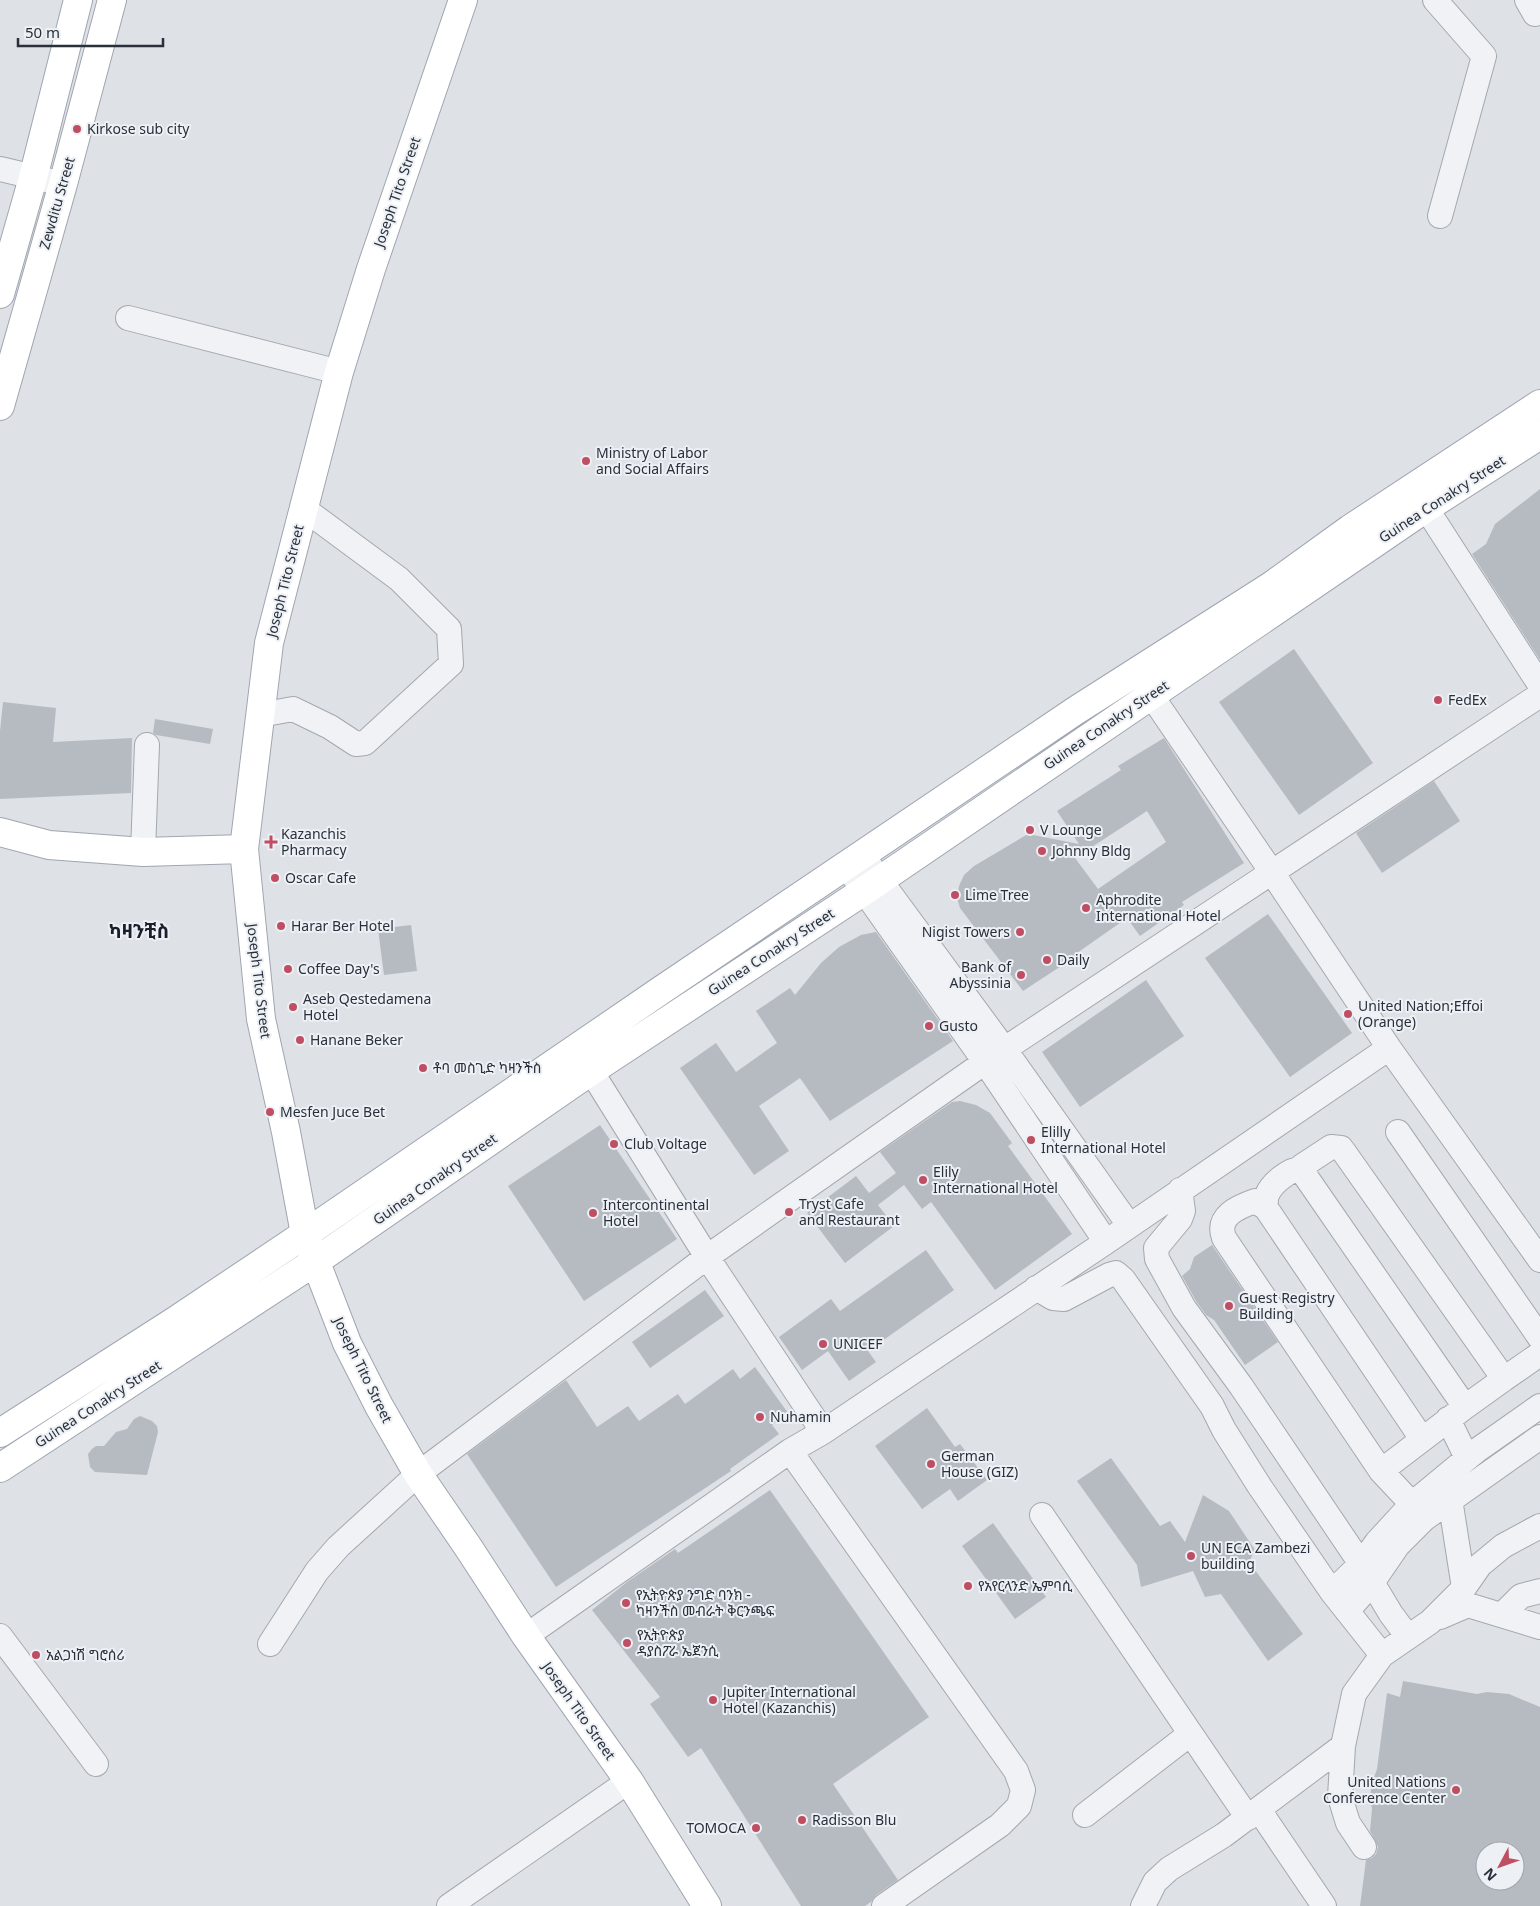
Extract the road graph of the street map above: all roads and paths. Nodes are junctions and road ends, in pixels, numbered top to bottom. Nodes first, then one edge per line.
1 (78, 0) edge
2 (112, 0) edge
3 (463, 0) edge
4 (1435, 0) edge
5 (0, 169) edge
6 (33, 178) junction
7 (63, 184) junction
8 (1440, 216) dead end
9 (0, 294) edge
10 (128, 318) dead end
11 (339, 372) junction
12 (1540, 404) edge
13 (0, 406) edge
14 (1540, 435) edge
15 (303, 508) junction
16 (1426, 508) junction
17 (1540, 685) edge
18 (1151, 695) junction
19 (1540, 695) edge
20 (1075, 712) junction
21 (260, 715) junction
22 (1091, 735) junction
23 (147, 745) dead end
24 (0, 832) edge
25 (244, 849) junction
26 (143, 852) junction
27 (855, 861) junction
28 (1272, 871) junction
29 (872, 886) junction
30 (660, 991) junction
31 (676, 1014) junction
32 (1389, 1048) junction
33 (1005, 1050) junction
34 (984, 1062) junction
35 (591, 1071) junction
36 (1398, 1132) dead end
37 (1302, 1169) junction
38 (1180, 1190) junction
39 (1266, 1208) junction
40 (1130, 1225) junction
41 (305, 1234) junction
42 (1106, 1242) junction
43 (707, 1257) junction
44 (1540, 1260) edge
45 (316, 1262) junction
46 (1036, 1288) junction
47 (1540, 1338) edge
48 (1540, 1354) edge
49 (1504, 1379) junction
50 (1241, 1386) junction
51 (1212, 1406) junction
52 (1540, 1406) edge
53 (1456, 1413) junction
54 (823, 1432) junction
55 (0, 1433) edge
56 (1540, 1437) edge
57 (1422, 1439) junction
58 (790, 1452) junction
59 (1468, 1458) junction
60 (0, 1468) edge
61 (1381, 1471) junction
62 (418, 1474) junction
63 (1445, 1489) junction
64 (1412, 1504) junction
65 (1042, 1515) dead end
66 (1540, 1526) edge
67 (1366, 1574) junction
68 (1464, 1588) junction
69 (1540, 1591) edge
70 (1332, 1592) junction
71 (1347, 1611) junction
72 (1502, 1615) junction
73 (1430, 1622) junction
74 (1540, 1627) edge
75 (0, 1636) edge
76 (526, 1636) junction
77 (1408, 1637) junction
78 (270, 1644) dead end
79 (1382, 1655) junction
80 (1190, 1734) junction
81 (1343, 1746) junction
82 (96, 1764) dead end
83 (629, 1781) junction
84 (1253, 1814) junction
85 (1085, 1815) dead end
86 (1364, 1847) dead end
87 (449, 1906) edge
88 (708, 1906) edge
89 (884, 1906) edge
90 (1144, 1906) edge
91 (1324, 1906) edge

1 - 6 main road
2 - 7 main road, Zewditu Street
3 - 11 main road, Joseph Tito Street
4 - 8 street
5 - 6 street
6 - 7 street
6 - 9 main road
7 - 13 main road, Zewditu Street
10 - 11 street
11 - 15 main road, Joseph Tito Street
12 - 20 main road, Guinea Conakry Street
14 - 16 main road, Guinea Conakry Street
15 - 21 main road, Joseph Tito Street
15 - 21 street
16 - 17 street
16 - 18 main road, Guinea Conakry Street
18 - 22 main road, Guinea Conakry Street
18 - 28 street
19 - 28 street
20 - 22 street
20 - 27 main road, Guinea Conakry Street
21 - 25 main road, Joseph Tito Street
22 - 29 main road, Guinea Conakry Street
23 - 26 street
24 - 26 main road
25 - 26 main road
25 - 41 main road, Joseph Tito Street
27 - 29 street
27 - 30 main road, Guinea Conakry Street
28 - 32 street
28 - 33 street
29 - 31 main road, Guinea Conakry Street
29 - 33 street
29 - 34 street
30 - 31 main road
30 - 41 main road, Guinea Conakry Street
31 - 35 main road, Guinea Conakry Street
32 - 38 street
32 - 44 street
33 - 34 street
33 - 40 street
34 - 42 street
34 - 43 street
35 - 43 street
35 - 45 main road, Guinea Conakry Street
36 - 47 street
37 - 39 street
37 - 49 street
37 - 53 street
38 - 40 street
38 - 50 street
39 - 57 street
39 - 61 street
40 - 42 street
41 - 45 main road, Joseph Tito Street
41 - 55 main road, Guinea Conakry Street
42 - 46 street
43 - 54 street
43 - 62 street
45 - 60 main road, Guinea Conakry Street
45 - 62 main road, Joseph Tito Street
46 - 51 street
46 - 54 street
48 - 49 street
49 - 53 street
50 - 51 street
50 - 67 street
51 - 70 street
52 - 59 street
53 - 57 street
53 - 59 street
54 - 58 street
56 - 63 street
57 - 61 street
58 - 76 street
58 - 89 street
59 - 63 street
61 - 64 street
62 - 76 main road, Joseph Tito Street
62 - 78 street
63 - 64 street
63 - 67 street
63 - 68 street
64 - 67 street
65 - 80 street
66 - 68 street
67 - 70 street
67 - 71 street
67 - 77 street
68 - 73 street
69 - 72 street
70 - 71 street
71 - 79 street
72 - 73 street
72 - 74 street
73 - 77 street
75 - 82 street
76 - 83 main road, Joseph Tito Street
77 - 79 street
79 - 81 street
80 - 84 street
80 - 85 street
81 - 84 street
81 - 86 street
83 - 87 street
83 - 88 main road, Joseph Tito Street
84 - 90 street
84 - 91 street

